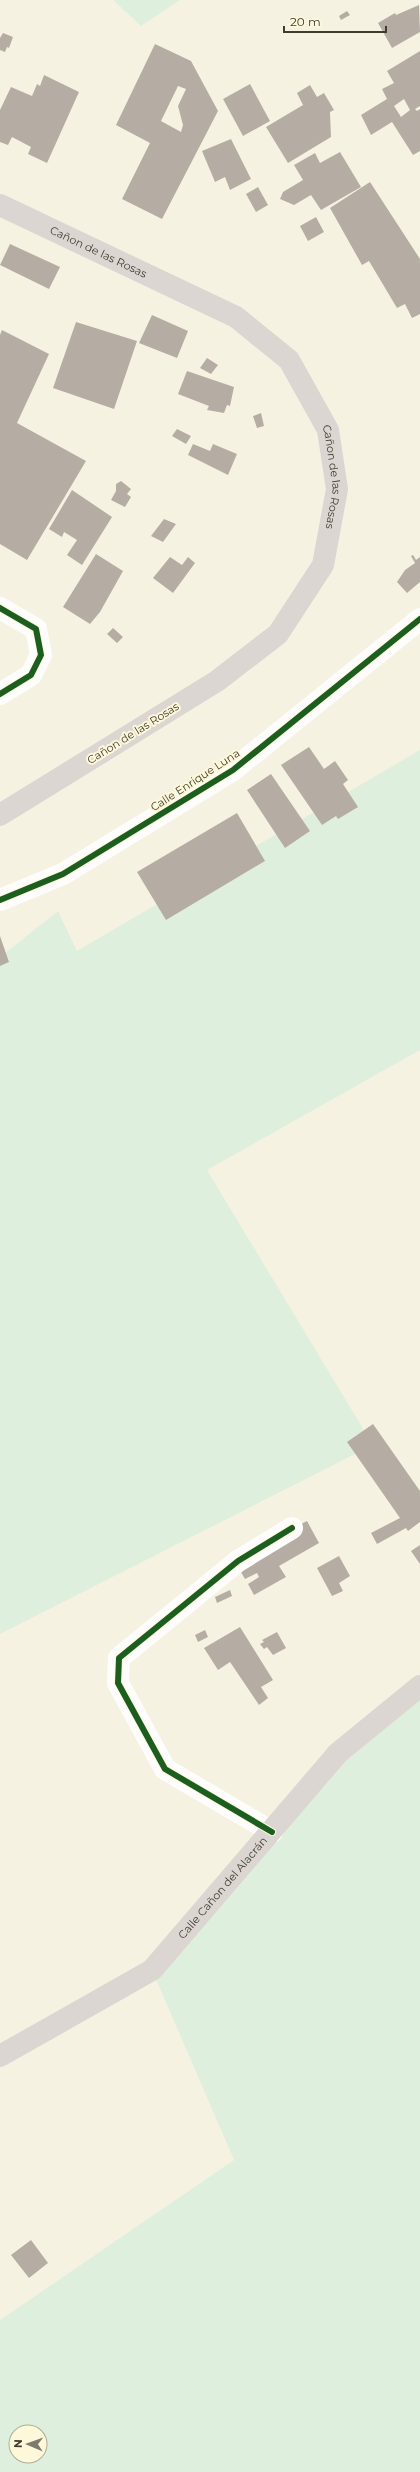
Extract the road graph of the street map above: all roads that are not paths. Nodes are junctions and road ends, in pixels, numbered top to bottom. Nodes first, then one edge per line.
1 (0, 205) edge
2 (0, 608) edge
3 (420, 619) edge
4 (0, 694) edge
5 (0, 815) edge
6 (0, 900) edge
7 (292, 1528) dead end
8 (420, 1686) edge
9 (272, 1832) junction
10 (0, 2056) edge

1 - 5 main road, Cañon de las Rosas
2 - 4 street
3 - 6 street, Calle Enrique Luna
7 - 9 street
8 - 9 main road, Calle Cañon del Alacrán
9 - 10 main road, Calle Cañon del Alacrán

